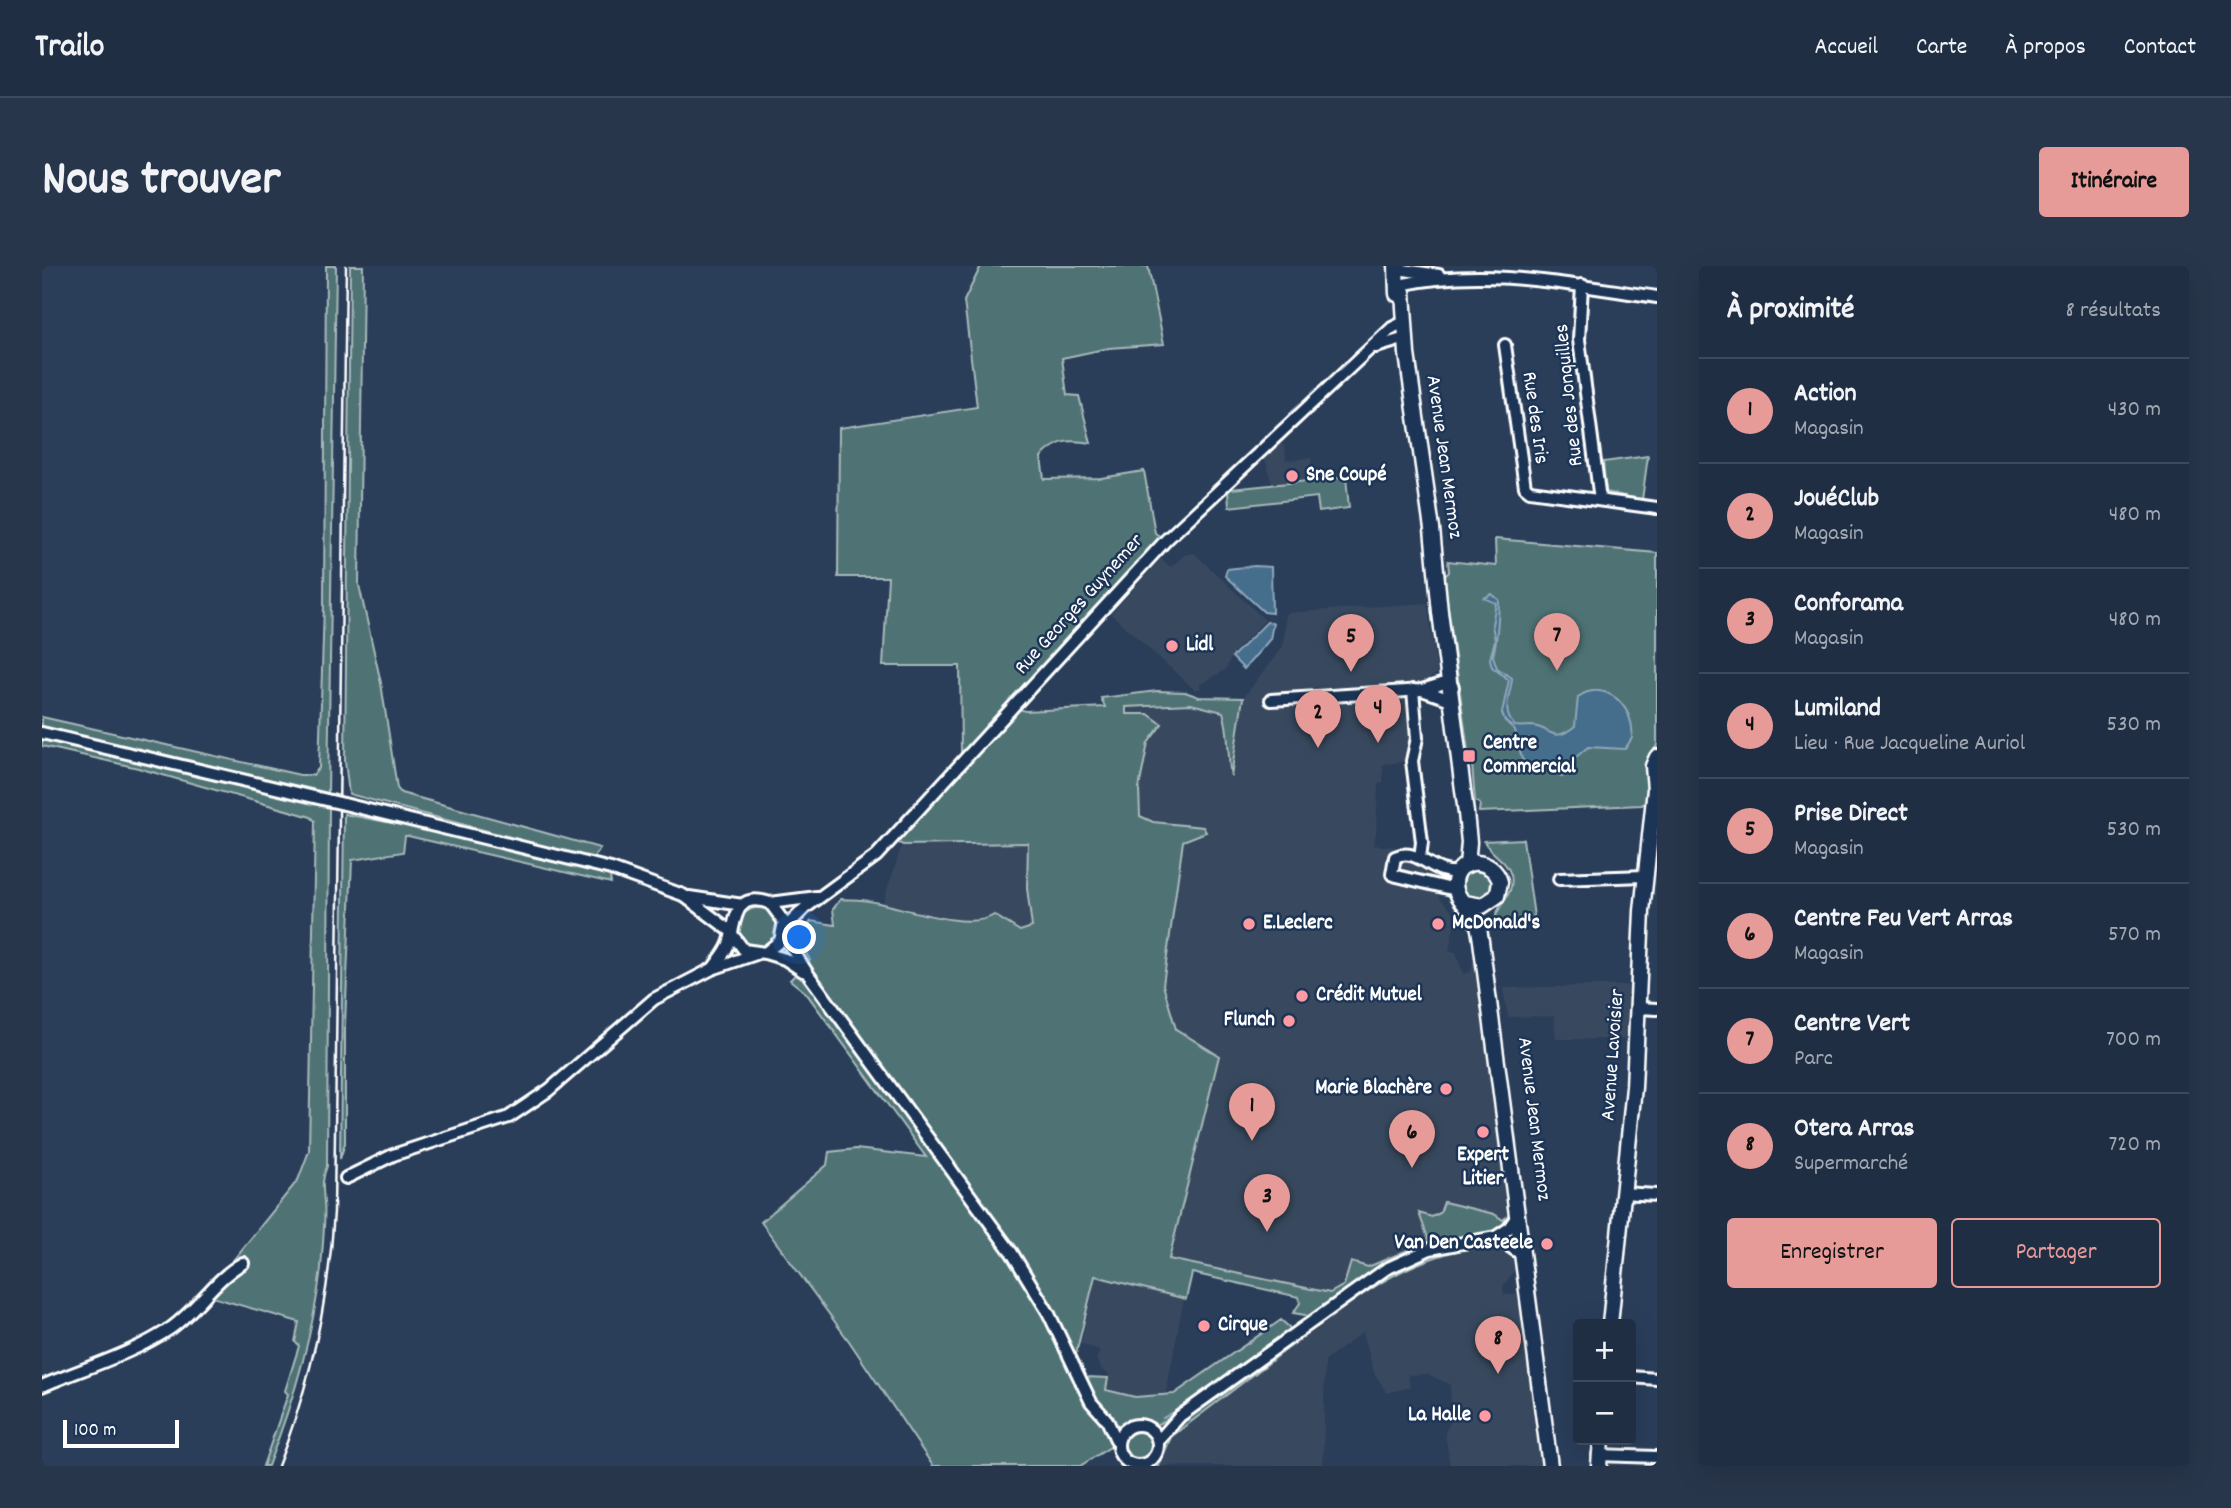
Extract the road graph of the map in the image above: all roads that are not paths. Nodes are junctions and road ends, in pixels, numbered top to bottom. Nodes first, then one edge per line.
1 (1396, 267) edge
2 (1518, 272) edge
3 (1445, 276) junction
4 (1399, 285) junction
5 (1583, 285) junction
6 (1657, 297) edge
7 (1404, 322) junction
8 (1406, 338) junction
9 (1505, 345) dead end
10 (1374, 348) junction
11 (1600, 500) junction
12 (1657, 508) edge
13 (1441, 599) junction
14 (1448, 682) junction
15 (1418, 690) junction
16 (1271, 699) dead end
17 (1455, 708) junction
18 (42, 733) edge
19 (1656, 772) edge
20 (1420, 858) junction
21 (1486, 863) junction
22 (1463, 868) junction
23 (1645, 876) junction
24 (1559, 879) dead end
25 (1456, 890) junction
26 (683, 895) junction
27 (823, 895) junction
28 (770, 903) junction
29 (1465, 903) junction
30 (1490, 903) junction
31 (743, 905) junction
32 (784, 932) junction
33 (732, 933) junction
34 (761, 953) junction
35 (712, 969) junction
36 (808, 974) junction
37 (1639, 1008) junction
38 (1657, 1009) edge
39 (346, 1178) dead end
40 (1622, 1193) junction
41 (1657, 1195) edge
42 (1517, 1216) junction
43 (1496, 1237) junction
44 (1522, 1255) junction
45 (243, 1263) dead end
46 (1610, 1319) edge
47 (1636, 1377) edge
48 (1657, 1379) edge
49 (42, 1386) edge
50 (1180, 1416) junction
51 (1107, 1420) junction
52 (1147, 1426) junction
53 (1126, 1428) junction
54 (1158, 1441) junction
55 (1117, 1442) junction
56 (1599, 1453) edge
57 (1657, 1457) edge
58 (1550, 1466) edge
59 (1556, 1466) edge

1 - 3 street
1 - 4 main road, Avenue Jean Mermoz
2 - 3 street
2 - 5 street
3 - 4 street
4 - 7 main road, Avenue Jean Mermoz
5 - 6 street
5 - 11 street, Rue des Jonquilles
7 - 8 main road, Avenue Jean Mermoz
7 - 10 street, Rue Georges Guynemer
8 - 10 street
8 - 13 main road, Avenue Jean Mermoz
9 - 11 street, Rue des Iris
10 - 27 street, Rue Georges Guynemer
11 - 12 street, Rue des Iris
13 - 14 main road, Avenue Jean Mermoz
13 - 17 main road, Avenue Jean Mermoz
14 - 15 street
14 - 17 main road, Avenue Jean Mermoz
15 - 16 street
15 - 17 street
15 - 20 street
17 - 21 main road, Avenue Jean Mermoz
17 - 22 main road, Avenue Jean Mermoz
18 - 26 street, bridge
19 - 23 main road, Avenue Lavoisier
20 - 22 street
20 - 25 street
21 - 22 main road
21 - 30 main road
22 - 25 main road
23 - 24 street
23 - 37 main road, Avenue Lavoisier
25 - 29 main road
26 - 31 street
26 - 33 street
27 - 28 street, Rue Georges Guynemer
27 - 32 street, Rue Georges Guynemer
28 - 31 street
28 - 32 street
29 - 30 main road
29 - 42 main road, Avenue Jean Mermoz
30 - 59 main road, Avenue Jean Mermoz
31 - 33 street
32 - 34 street
32 - 36 street
33 - 34 street
33 - 35 street
34 - 35 street
34 - 36 street
35 - 39 street
36 - 51 street
37 - 38 street
37 - 40 main road, Avenue Lavoisier
40 - 41 street
40 - 46 main road, Avenue Lavoisier
42 - 43 street
42 - 44 main road, Avenue Jean Mermoz
43 - 44 street
43 - 50 street
44 - 58 main road, Avenue Jean Mermoz
45 - 49 street
47 - 48 street
50 - 52 street
50 - 54 street
51 - 53 street
51 - 55 street
52 - 53 street
52 - 54 street
53 - 55 street
54 - 55 street
56 - 57 street

